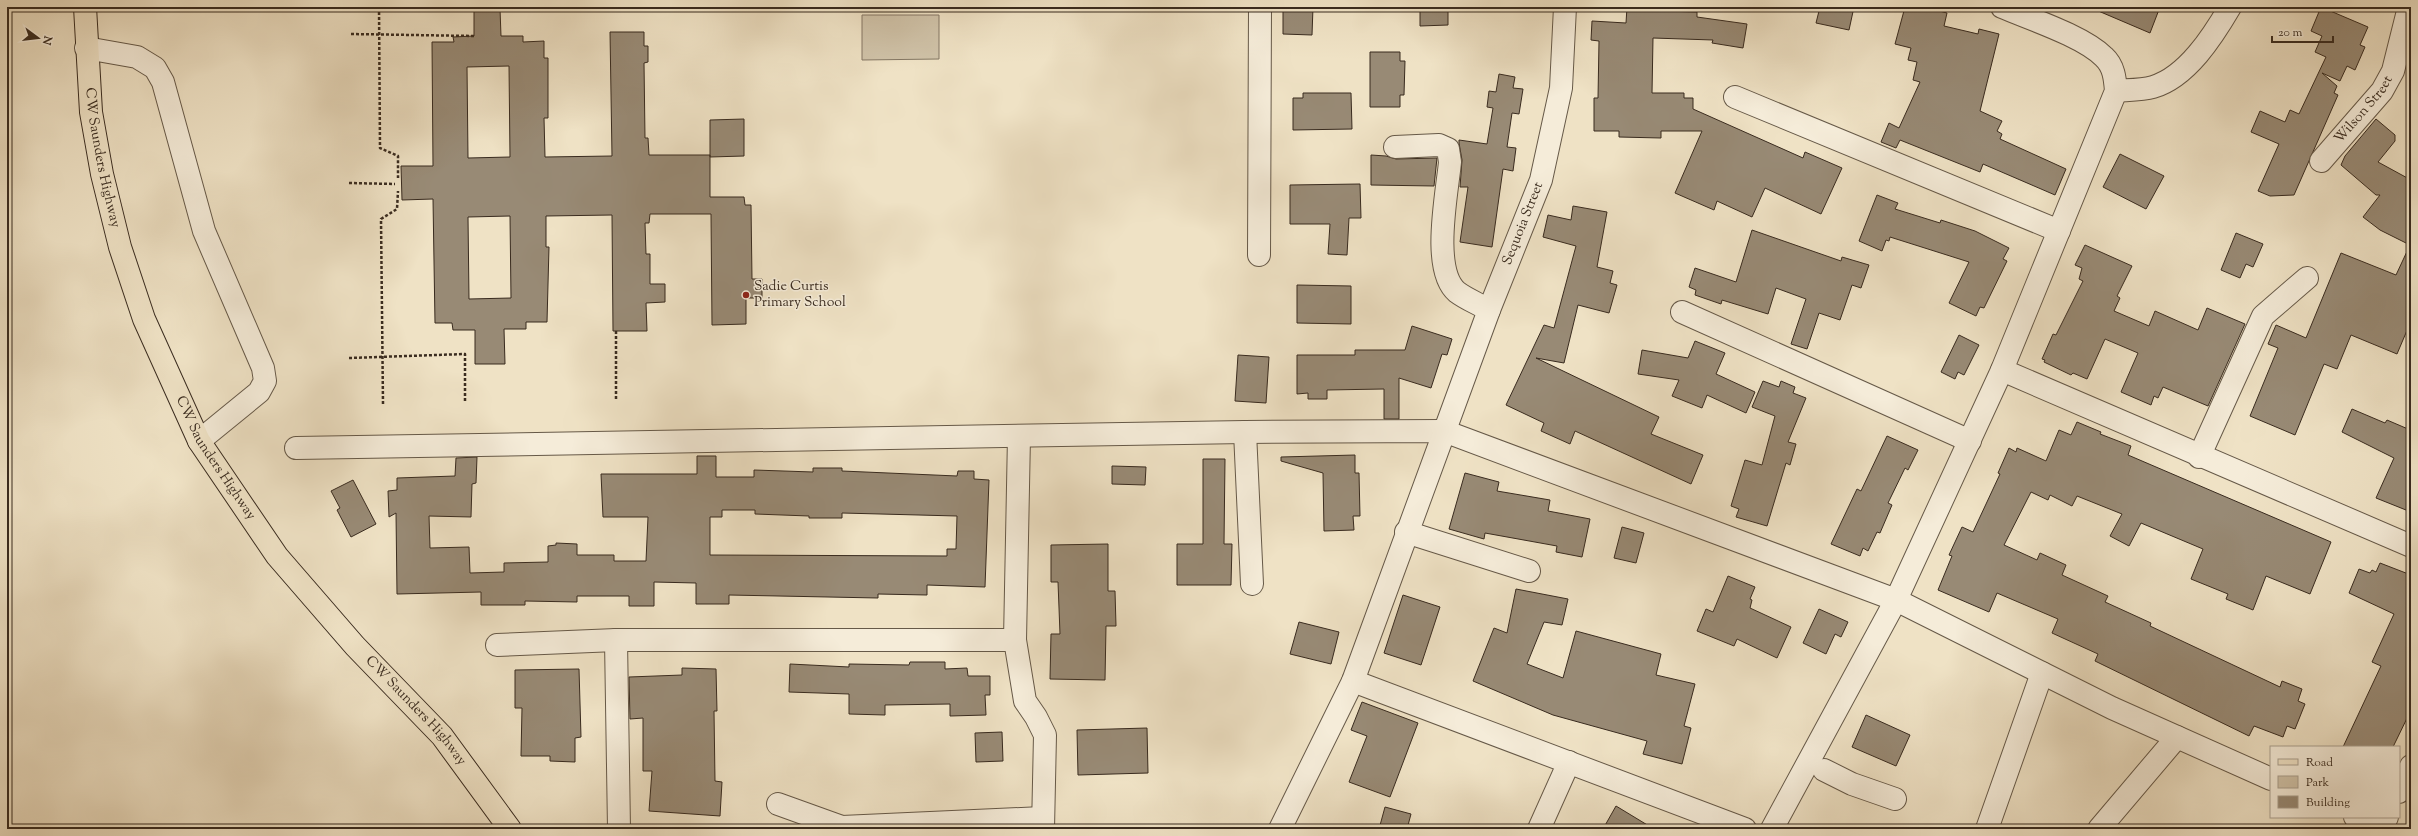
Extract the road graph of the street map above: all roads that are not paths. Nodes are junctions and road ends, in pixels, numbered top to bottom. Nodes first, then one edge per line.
1 (85, 7) edge
2 (1260, 7) edge
3 (1565, 7) edge
4 (2002, 7) edge
5 (2230, 7) edge
6 (2409, 7) edge
7 (86, 48) junction
8 (2116, 91) junction
9 (1735, 97) dead end
10 (1395, 147) dead end
11 (2321, 161) dead end
12 (2059, 231) junction
13 (1259, 255) dead end
14 (2307, 278) dead end
15 (1489, 310) junction
16 (1682, 312) dead end
17 (2002, 370) junction
18 (1444, 431) junction
19 (1245, 432) junction
20 (1019, 436) junction
21 (200, 441) junction
22 (1970, 441) junction
23 (296, 448) dead end
24 (2199, 456) junction
25 (1406, 532) junction
26 (2411, 546) edge
27 (1529, 571) dead end
28 (1252, 584) dead end
29 (1896, 600) junction
30 (616, 640) junction
31 (1015, 640) junction
32 (497, 645) dead end
33 (2042, 673) junction
34 (1353, 681) junction
35 (2177, 737) junction
36 (1569, 762) junction
37 (2411, 766) edge
38 (1824, 770) dead end
39 (2270, 779) edge
40 (2400, 790) edge
41 (1895, 798) dead end
42 (778, 804) dead end
43 (2387, 818) edge
44 (2354, 821) edge
45 (1042, 823) edge
46 (510, 829) edge
47 (619, 829) edge
48 (1280, 829) edge
49 (1539, 829) edge
50 (1745, 829) edge
51 (1772, 829) edge
52 (1986, 829) edge
53 (2099, 829) edge

1 - 7 main road, CW Saunders Highway
2 - 13 street
3 - 15 street, Sequoia Street
4 - 8 street
5 - 8 street
6 - 11 street, Wilson Street
7 - 21 main road, CW Saunders Highway
7 - 21 street
8 - 12 street
9 - 12 street
10 - 15 street
12 - 17 street
14 - 24 street
15 - 18 street, Sequoia Street
16 - 22 street
17 - 22 street
17 - 24 street
18 - 19 street
18 - 25 street, Sequoia Street
18 - 29 street
19 - 20 street
19 - 28 street
20 - 23 street
20 - 31 street
21 - 46 main road, CW Saunders Highway
22 - 29 street
24 - 26 street
25 - 27 street
25 - 34 street, Sequoia Street
29 - 33 street
29 - 51 street
30 - 31 street
30 - 32 street
30 - 47 street
31 - 45 street
33 - 35 street
33 - 52 street
34 - 36 street
34 - 48 street, Sequoia Street
35 - 39 street
35 - 53 street
36 - 49 street
36 - 50 street
37 - 40 street
38 - 41 street
42 - 45 street
43 - 44 street

